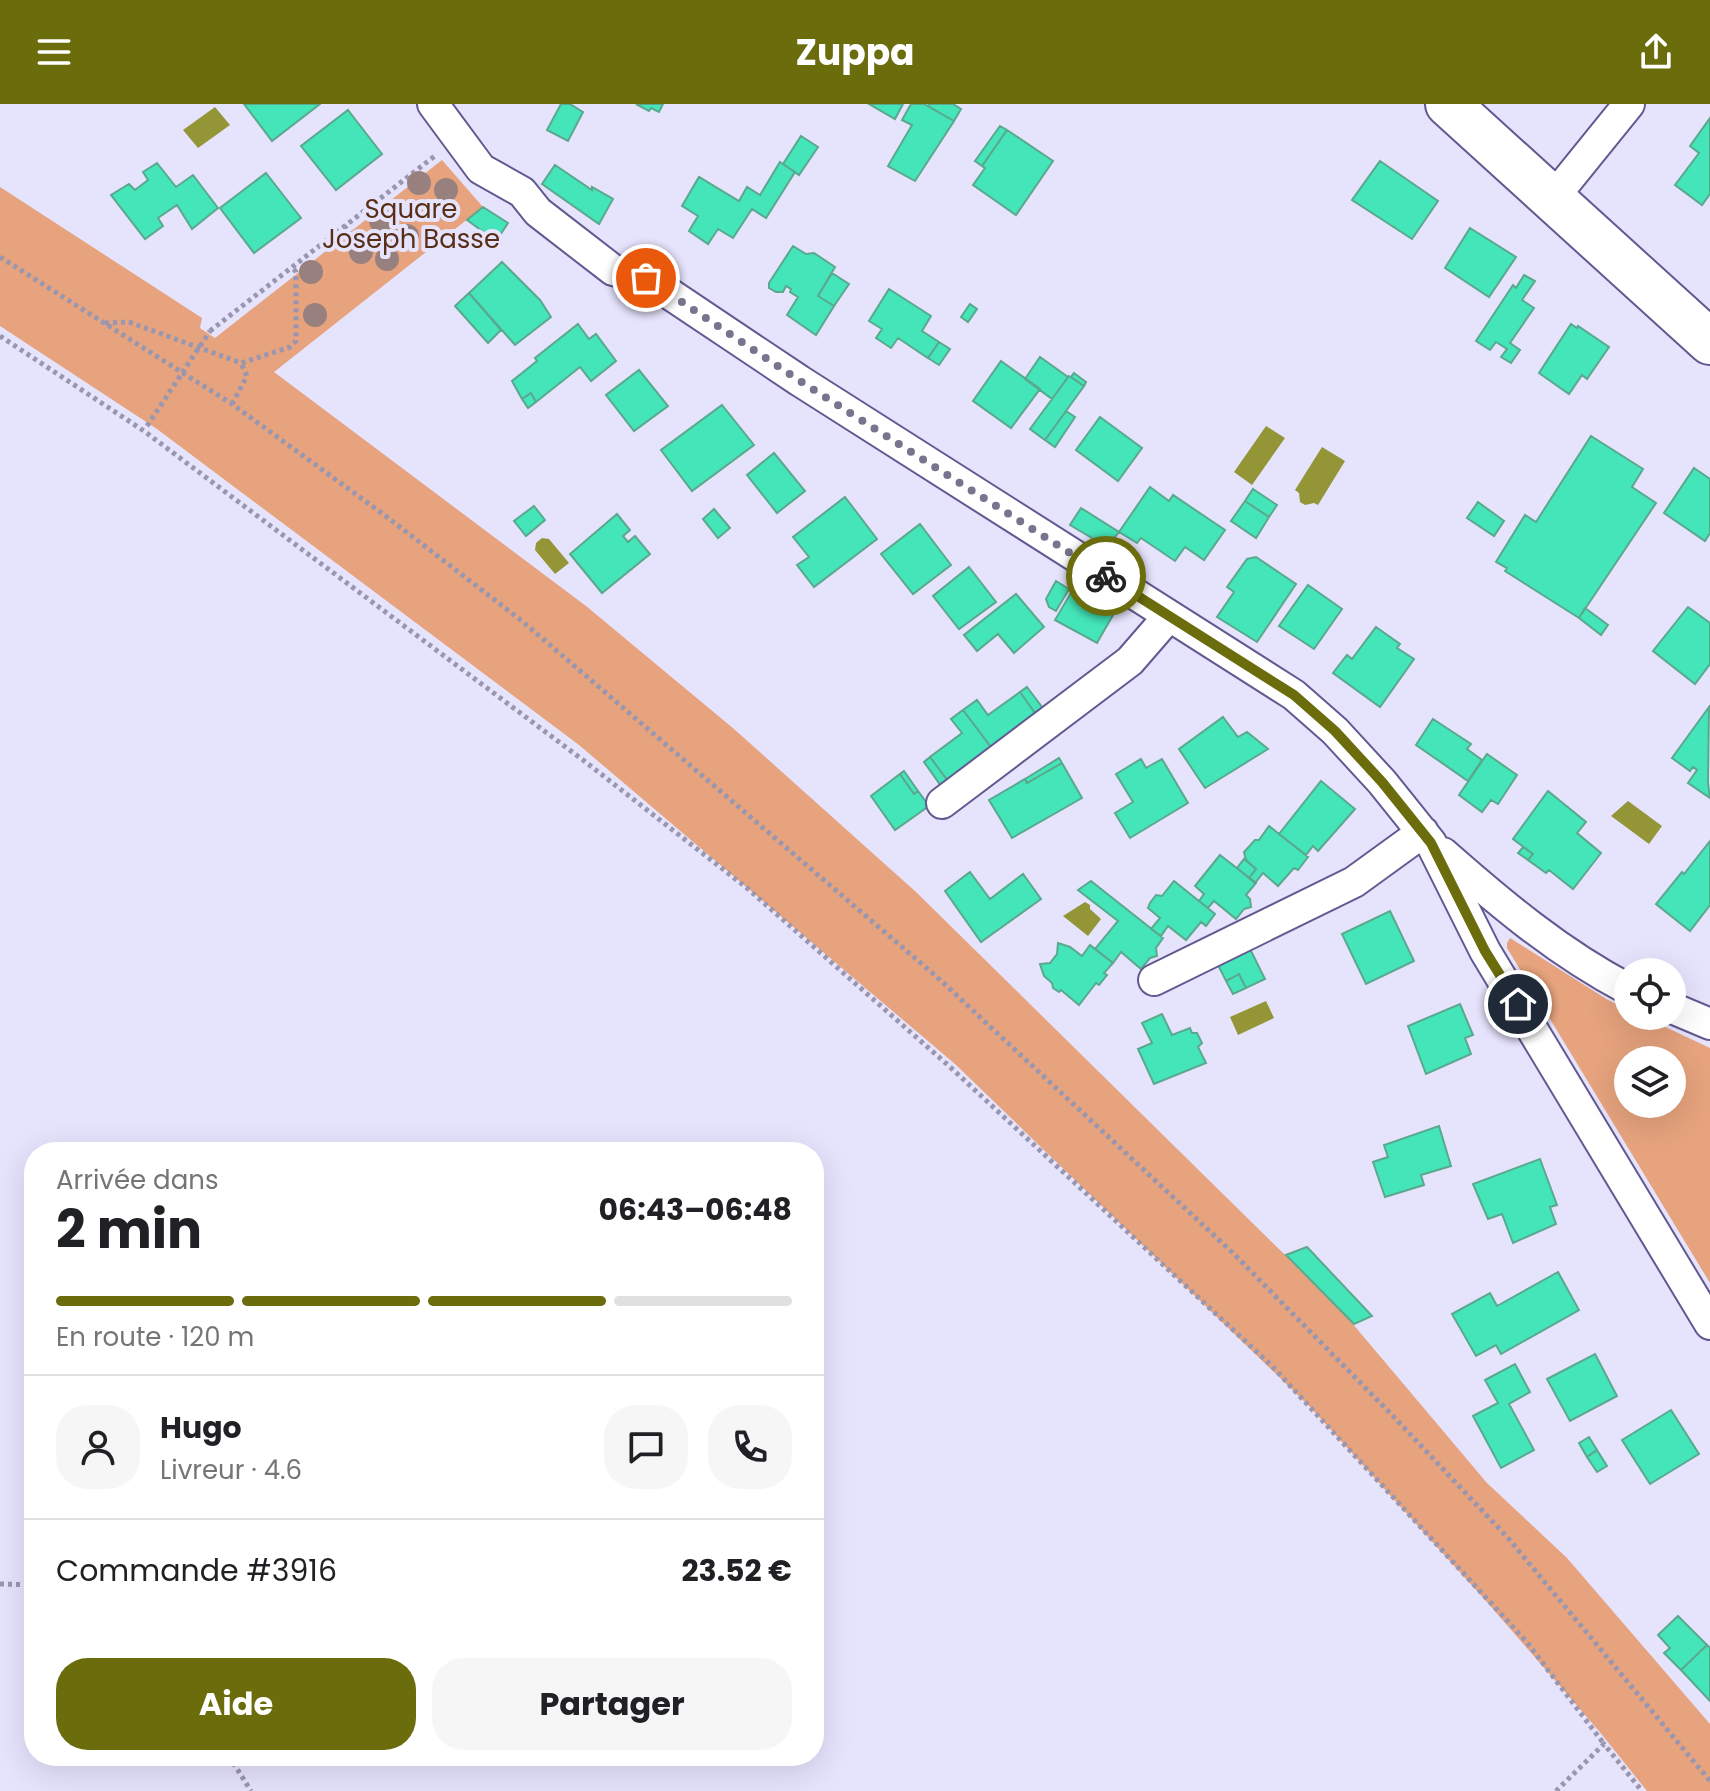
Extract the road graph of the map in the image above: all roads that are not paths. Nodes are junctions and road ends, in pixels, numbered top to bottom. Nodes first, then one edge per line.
1 (433, 104) edge
2 (1448, 104) edge
3 (1629, 104) edge
4 (1553, 198) junction
5 (1710, 342) edge
6 (1169, 616) junction
7 (942, 803) dead end
8 (1427, 837) junction
9 (1154, 980) dead end
10 (1614, 981) edge
11 (1686, 1014) edge
12 (1710, 1024) edge
13 (1710, 1324) edge

1 - 6 street
2 - 4 main road
3 - 4 street
4 - 5 main road
6 - 7 street
6 - 8 street
8 - 9 street
8 - 10 street
8 - 13 street
11 - 12 street

